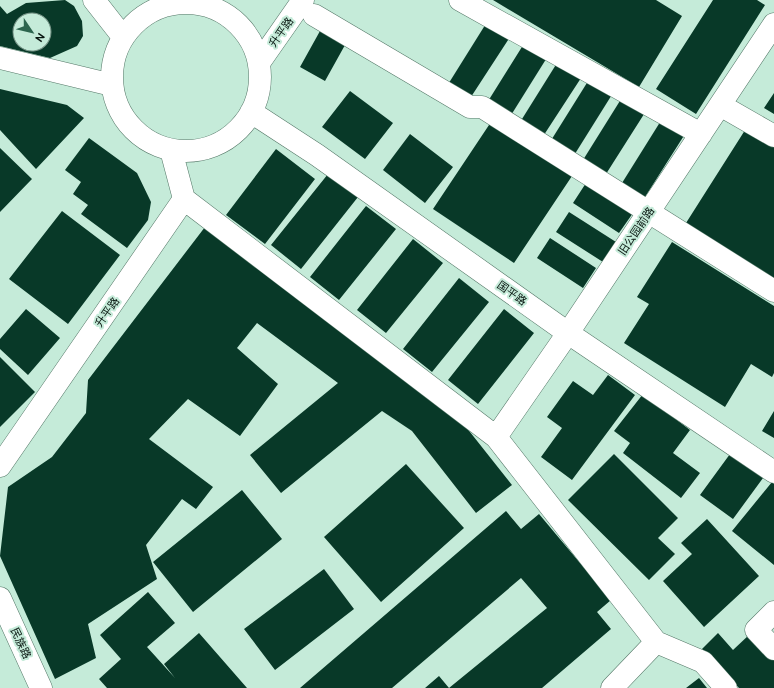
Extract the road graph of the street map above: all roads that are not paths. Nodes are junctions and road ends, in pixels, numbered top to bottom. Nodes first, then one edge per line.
1 (94, 0) edge
2 (460, 0) edge
3 (308, 7) edge
4 (774, 24) edge
5 (123, 37) junction
6 (0, 58) edge
7 (259, 63) junction
8 (112, 85) junction
9 (720, 105) junction
10 (251, 112) junction
11 (700, 134) junction
12 (774, 136) edge
13 (171, 150) junction
14 (184, 199) junction
15 (648, 213) junction
16 (774, 292) edge
17 (568, 333) junction
18 (496, 437) junction
19 (0, 466) edge
20 (774, 472) edge
21 (0, 598) edge
22 (774, 612) edge
23 (656, 642) junction
24 (774, 649) edge
25 (41, 688) edge
26 (612, 688) edge
27 (726, 688) edge

1 - 5 street
2 - 11 street
3 - 7 street, 升平路
3 - 15 street
4 - 9 street, 旧公园前路
5 - 7 street
5 - 8 street
6 - 8 street
7 - 10 street
8 - 13 street
9 - 11 street, 旧公园前路
9 - 12 street
10 - 13 street
10 - 17 street, 国平路
11 - 15 street, 旧公园前路
13 - 14 street
14 - 18 street
14 - 19 street, 升平路
15 - 16 street
15 - 17 street, 旧公园前路
17 - 18 street, 旧公园前路
17 - 20 street, 国平路
18 - 23 street
21 - 25 street, 民族路
22 - 24 street
23 - 26 street
23 - 27 street

